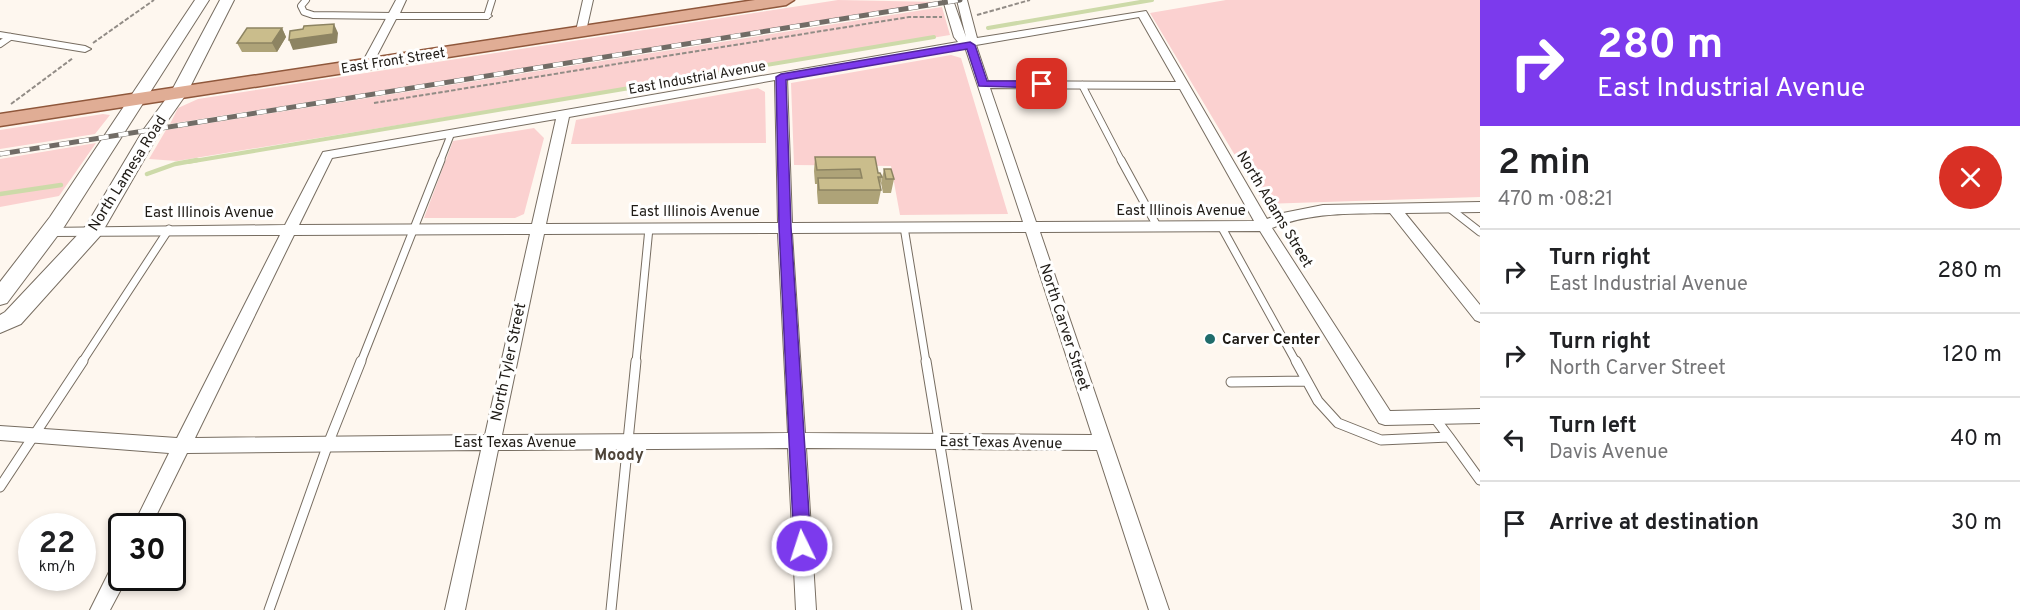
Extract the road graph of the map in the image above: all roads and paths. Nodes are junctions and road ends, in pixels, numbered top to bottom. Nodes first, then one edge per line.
1 (202, 0) edge
2 (227, 0) edge
3 (306, 0) edge
4 (400, 0) edge
5 (492, 0) edge
6 (588, 0) edge
7 (948, 0) edge
8 (962, 0) edge
9 (1030, 0) edge
10 (776, 1) edge
11 (1142, 14) joint
12 (393, 16) junction
13 (486, 16) joint
14 (967, 17) junction
15 (953, 18) junction
16 (581, 31) junction
17 (3, 39) edge
18 (970, 45) junction
19 (85, 49) dead end
20 (368, 63) junction
21 (781, 77) junction
22 (983, 84) junction
23 (1082, 85) junction
24 (1184, 86) junction
25 (179, 93) junction
26 (137, 99) junction
27 (374, 103) dead end
28 (563, 115) junction
29 (0, 120) edge
30 (451, 134) junction
31 (1448, 207) junction
32 (1480, 207) edge
33 (1394, 209) junction
34 (1032, 226) junction
35 (1157, 226) junction
36 (1221, 226) junction
37 (1264, 226) junction
38 (785, 227) junction
39 (904, 227) junction
40 (290, 228) junction
41 (414, 228) junction
42 (537, 228) junction
43 (649, 228) junction
44 (169, 229) junction
45 (51, 231) junction
46 (93, 231) junction
47 (1480, 232) edge
48 (0, 297) edge
49 (1480, 316) edge
50 (0, 325) edge
51 (1306, 381) junction
52 (1231, 382) dead end
53 (1480, 416) edge
54 (1434, 417) junction
55 (0, 433) edge
56 (32, 436) junction
57 (1449, 437) junction
58 (795, 440) junction
59 (628, 441) junction
60 (938, 441) junction
61 (491, 442) junction
62 (1103, 443) junction
63 (328, 444) junction
64 (182, 446) junction
65 (1480, 480) edge
66 (0, 487) edge
67 (148, 513) edge
68 (110, 591) edge
69 (100, 610) edge
70 (269, 610) edge
71 (455, 610) edge
72 (611, 610) edge
73 (806, 610) edge
74 (967, 610) edge
75 (1159, 610) edge

1 - 26 main road, North Lamesa Road
2 - 25 main road, North Lamesa Road
3 - 12 lane
4 - 12 street
5 - 13 lane
6 - 16 street
7 - 15 street, North Carver Street
8 - 14 street, North Carver Street
9 - 14 path
10 - 16 main road, East Front Street
11 - 18 street, East Industrial Avenue
11 - 24 street, North Adams Street
12 - 13 street
12 - 20 street
14 - 18 street, North Carver Street
15 - 18 street, North Carver Street
15 - 27 path
16 - 20 main road, East Front Street
17 - 19 street
18 - 21 street, East Industrial Avenue
18 - 22 street, North Carver Street
20 - 25 main road, East Front Street
21 - 28 street, East Industrial Avenue
21 - 38 street
22 - 23 street
22 - 34 street, North Carver Street
23 - 24 street
23 - 35 lane
24 - 37 street, North Adams Street
25 - 26 main road, East Front Street
25 - 46 main road, North Lamesa Road
26 - 29 main road, East Front Street
26 - 45 main road, North Lamesa Road
28 - 30 street, East Industrial Avenue
28 - 42 street, North Tyler Street
30 - 40 street, East Industrial Avenue
30 - 41 lane
31 - 32 street, East Illinois Avenue
31 - 33 street, East Illinois Avenue
31 - 47 lane
33 - 37 street, East Illinois Avenue
33 - 49 street
34 - 35 street, East Illinois Avenue
34 - 39 street, East Illinois Avenue
34 - 62 street, North Carver Street
35 - 36 street, East Illinois Avenue
36 - 37 street, East Illinois Avenue
36 - 51 lane
37 - 54 street, North Adams Street
38 - 39 street, East Illinois Avenue
38 - 43 street, East Illinois Avenue
38 - 58 street
39 - 60 lane
40 - 41 street, East Illinois Avenue
40 - 44 street, East Illinois Avenue
40 - 64 street
41 - 42 street, East Illinois Avenue
41 - 63 lane
42 - 43 street, East Illinois Avenue
42 - 61 street, North Tyler Street
43 - 59 lane
44 - 46 street, East Illinois Avenue
44 - 56 lane
45 - 46 street, East Illinois Avenue
45 - 48 main road, North Lamesa Road
46 - 50 main road, North Lamesa Road
51 - 52 lane
51 - 57 lane
53 - 54 street
54 - 57 lane
55 - 56 street, East Texas Avenue
56 - 64 street, East Texas Avenue
56 - 66 lane
57 - 65 lane
58 - 59 street, East Texas Avenue
58 - 60 street, East Texas Avenue
58 - 73 street
59 - 61 street, East Texas Avenue
59 - 72 lane
60 - 62 street, East Texas Avenue
60 - 74 lane
61 - 63 street, East Texas Avenue
61 - 71 street, North Tyler Street
62 - 75 street, North Carver Street
63 - 64 street, East Texas Avenue
63 - 70 lane
64 - 67 street
68 - 69 street

